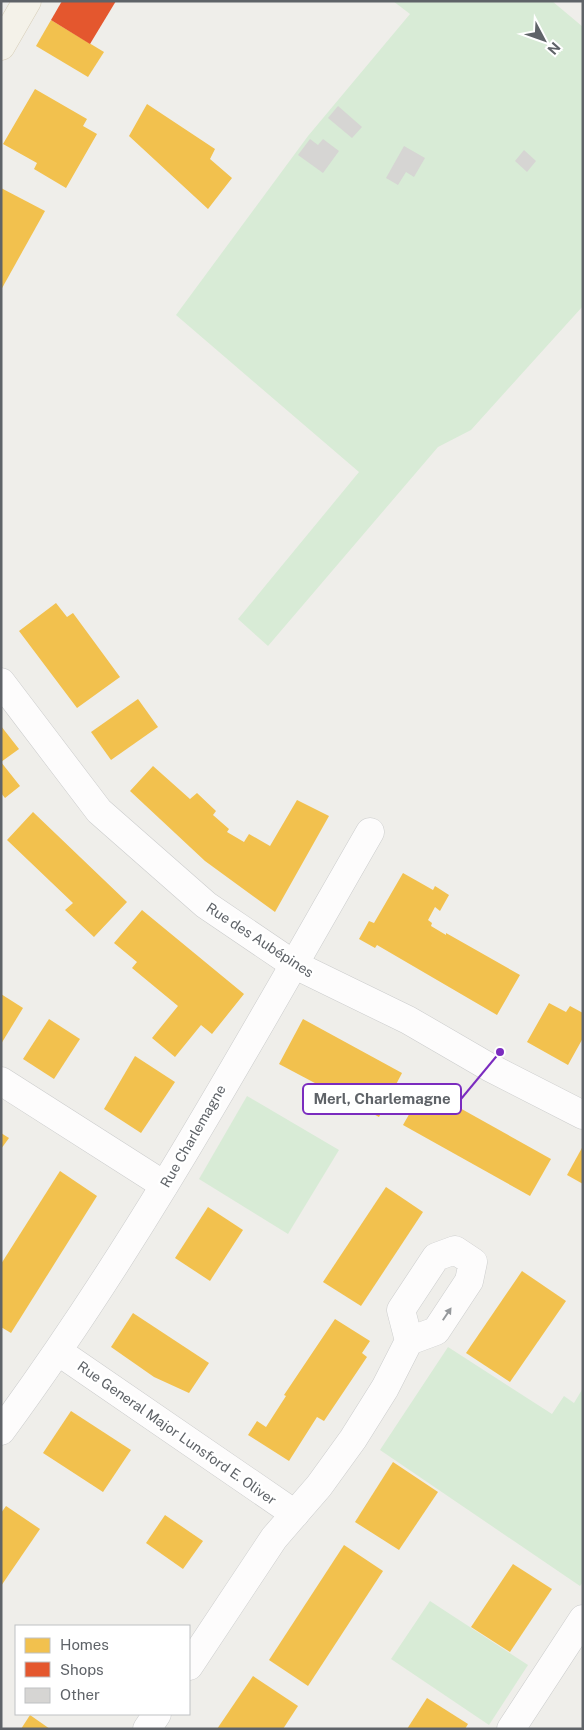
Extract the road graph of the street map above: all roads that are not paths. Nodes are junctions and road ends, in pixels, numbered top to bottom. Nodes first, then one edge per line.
1 (27, 1) edge
2 (1, 46) edge
3 (1, 682) edge
4 (370, 832) dead end
5 (293, 964) junction
6 (1, 1081) edge
7 (583, 1115) edge
8 (164, 1185) junction
9 (409, 1341) dead end
10 (60, 1352) junction
11 (1, 1431) edge
12 (295, 1514) junction
13 (583, 1619) edge
14 (190, 1664) edge
15 (156, 1715) edge
16 (147, 1729) edge
17 (510, 1729) edge

1 - 2 main road
3 - 5 street, Rue des Aubépines
4 - 5 street, Rue Charlemagne
5 - 7 street, Rue des Aubépines
5 - 8 street, Rue Charlemagne
6 - 8 street
8 - 10 street, Rue Charlemagne
9 - 12 street
10 - 11 street, Rue Charlemagne
10 - 12 street, Rue General Major Lunsford E. Oliver
12 - 14 street
13 - 17 street
15 - 16 street

